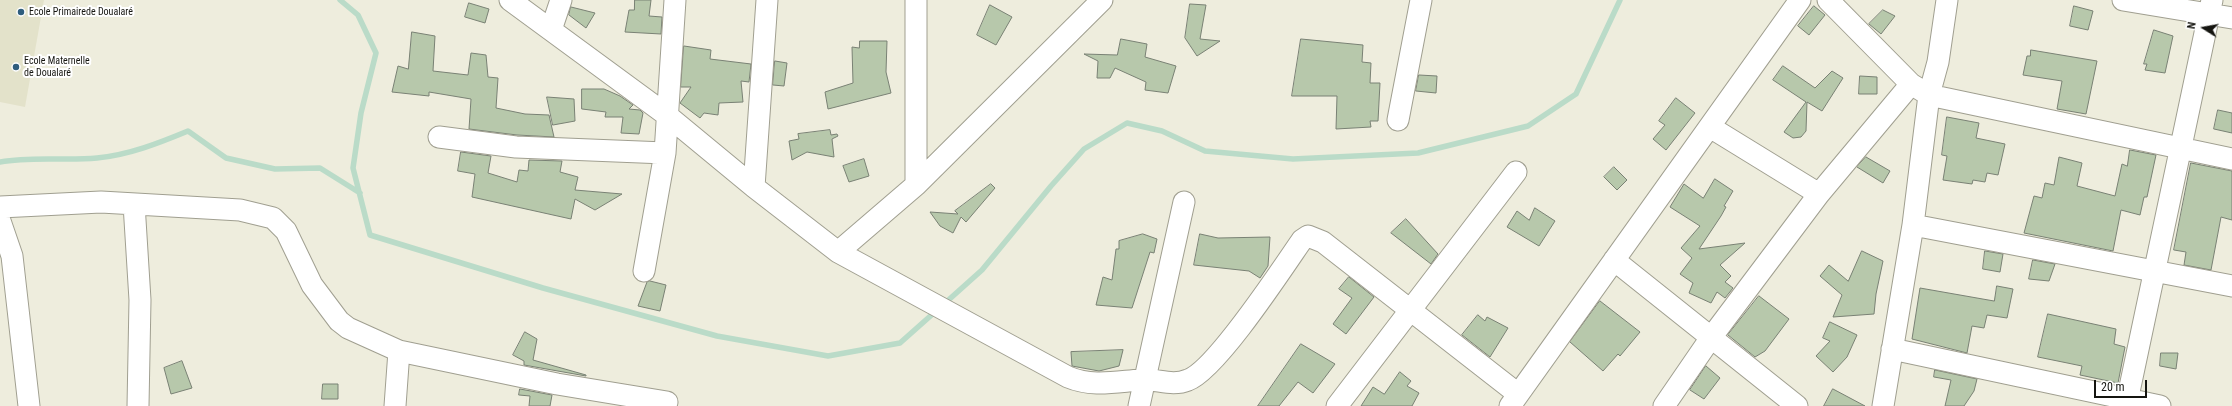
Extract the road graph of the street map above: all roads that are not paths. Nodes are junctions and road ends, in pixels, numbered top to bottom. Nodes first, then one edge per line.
1 (510, 0) edge
2 (561, 0) edge
3 (675, 0) edge
4 (767, 0) edge
5 (916, 0) edge
6 (1102, 0) edge
7 (1421, 0) edge
8 (1800, 0) edge
9 (1828, 0) edge
10 (1947, 0) edge
11 (2123, 0) edge
12 (2211, 7) edge
13 (2232, 18) edge
14 (551, 30) junction
15 (1920, 90) junction
16 (668, 116) junction
17 (1398, 120) dead end
18 (1710, 126) junction
19 (439, 137) dead end
20 (2180, 149) junction
21 (665, 153) junction
22 (2232, 159) edge
23 (1516, 172) dead end
24 (916, 185) junction
25 (754, 187) junction
26 (1819, 194) junction
27 (1184, 202) dead end
28 (134, 204) junction
29 (0, 207) edge
30 (0, 221) edge
31 (1912, 225) junction
32 (838, 252) junction
33 (1614, 260) junction
34 (2155, 270) junction
35 (644, 271) dead end
36 (2232, 286) edge
37 (1409, 311) junction
38 (1710, 339) junction
39 (1892, 349) junction
40 (399, 351) junction
41 (1144, 379) junction
42 (1514, 400) edge
43 (667, 402) dead end
44 (2127, 403) edge
45 (29, 406) edge
46 (138, 406) edge
47 (395, 406) edge
48 (1139, 406) edge
49 (1337, 406) edge
50 (1664, 406) edge
51 (1797, 406) edge
52 (1883, 406) edge
53 (2160, 406) edge

1 - 14 street
2 - 14 street
3 - 16 street
4 - 25 street
5 - 24 street
6 - 24 street
7 - 17 street
8 - 18 street
9 - 15 street
10 - 15 street
11 - 12 street
12 - 13 street
12 - 20 street
14 - 16 street
15 - 20 street
15 - 26 street
15 - 31 street
16 - 21 street
16 - 25 street
18 - 26 street
18 - 33 street
19 - 21 street
20 - 22 street
20 - 34 street
21 - 35 street
23 - 37 street
24 - 32 street
25 - 32 street
26 - 38 street
27 - 41 street
28 - 29 street
28 - 40 street
28 - 46 street
30 - 45 street
31 - 34 street
31 - 39 street
32 - 41 street
33 - 38 street
33 - 42 street
34 - 36 street
34 - 44 street
37 - 41 street
37 - 42 street
37 - 49 street
38 - 50 street
38 - 51 street
39 - 44 street
39 - 52 street
40 - 43 street
40 - 47 street
41 - 48 street
44 - 53 street

